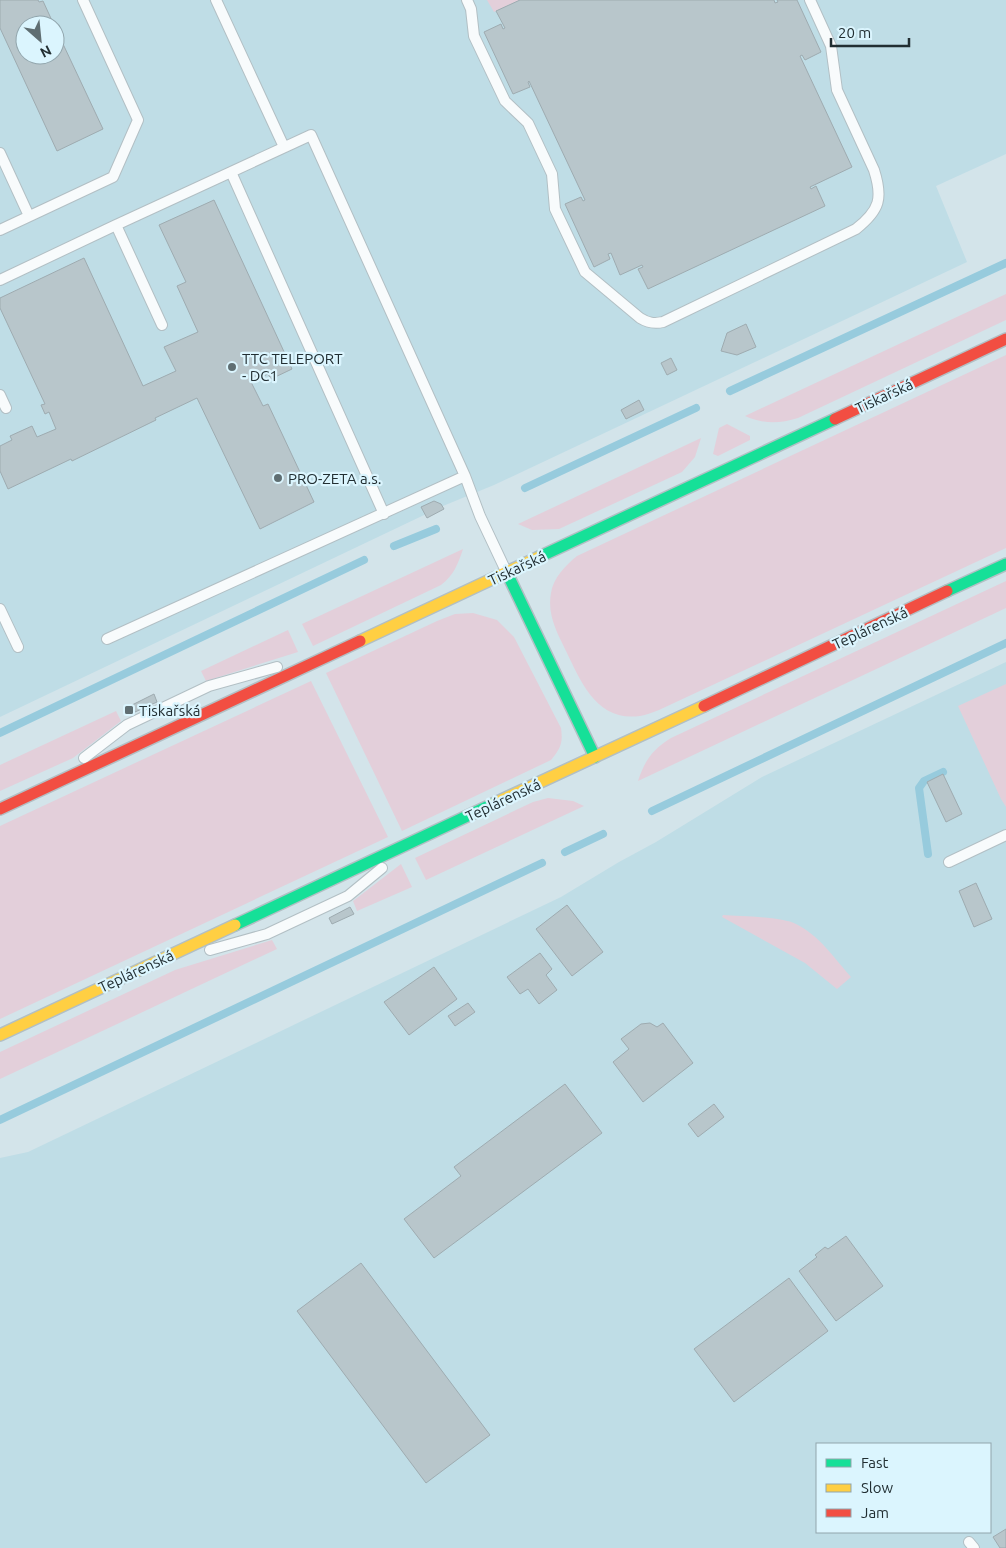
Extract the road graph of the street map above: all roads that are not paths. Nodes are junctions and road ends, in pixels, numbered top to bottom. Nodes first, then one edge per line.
1 (83, 0) edge
2 (216, 0) edge
3 (467, 0) edge
4 (810, 0) edge
5 (284, 147) junction
6 (0, 153) edge
7 (232, 172) junction
8 (29, 216) junction
9 (116, 225) junction
10 (0, 230) edge
11 (0, 280) edge
12 (162, 324) dead end
13 (1006, 339) edge
14 (0, 395) edge
15 (6, 408) dead end
16 (465, 476) junction
17 (384, 514) junction
18 (1006, 564) edge
19 (507, 573) junction
20 (0, 609) edge
21 (107, 639) dead end
22 (347, 646) junction
23 (18, 647) dead end
24 (595, 757) junction
25 (44, 788) junction
26 (0, 809) edge
27 (1006, 835) edge
28 (417, 840) junction
29 (949, 862) dead end
30 (141, 968) junction
31 (0, 1034) edge

1 - 8 lane
2 - 5 lane
3 - 4 lane
5 - 7 lane
5 - 16 lane
6 - 8 lane
7 - 9 lane
7 - 17 lane
8 - 10 lane
9 - 11 lane
9 - 12 lane
13 - 19 street, Tiskařská
14 - 15 lane
16 - 17 lane
16 - 19 lane
17 - 21 lane
18 - 24 street, Teplárenská
19 - 22 street, Tiskařská
19 - 24 street
20 - 23 lane
22 - 25 street, Tiskařská
22 - 25 lane
24 - 28 street, Teplárenská
25 - 26 street, Tiskařská
27 - 29 lane
28 - 30 street, Teplárenská
28 - 30 lane
30 - 31 street, Teplárenská

